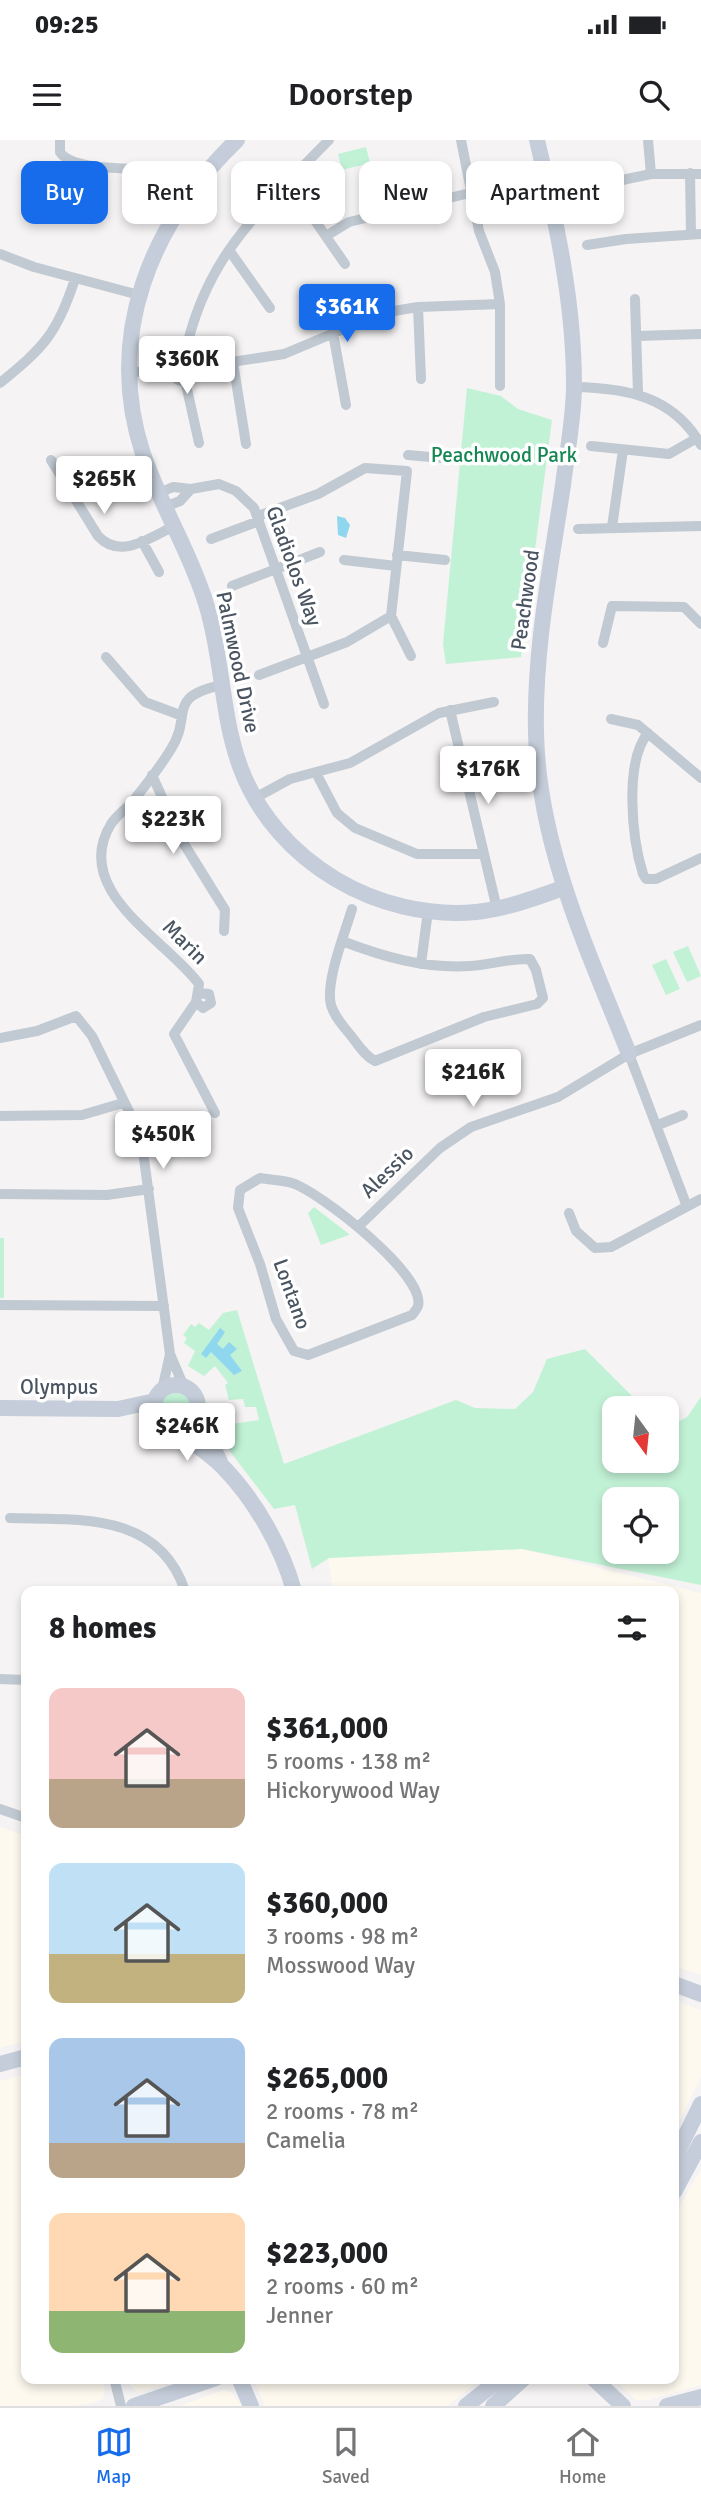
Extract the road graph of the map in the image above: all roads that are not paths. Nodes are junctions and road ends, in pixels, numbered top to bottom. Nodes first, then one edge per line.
1 (60, 140) edge
2 (237, 140) edge
3 (329, 140) edge
4 (461, 140) edge
5 (537, 140) edge
6 (648, 140) edge
7 (308, 161) edge
8 (466, 161) edge
9 (542, 161) edge
10 (122, 169) edge
11 (651, 174) junction
12 (695, 174) edge
13 (624, 180) edge
14 (466, 194) edge
15 (248, 224) edge
16 (317, 224) edge
17 (477, 224) edge
18 (556, 224) edge
19 (696, 234) edge
20 (326, 236) junction
21 (587, 245) dead end
22 (229, 250) junction
23 (0, 254) edge
24 (345, 264) dead end
25 (75, 279) junction
26 (139, 295) junction
27 (635, 299) dead end
28 (500, 304) junction
29 (418, 307) junction
30 (270, 308) dead end
31 (333, 333) junction
32 (701, 334) edge
33 (637, 336) junction
34 (184, 359) junction
35 (233, 362) junction
36 (194, 368) junction
37 (172, 371) junction
38 (130, 372) junction
39 (421, 379) dead end
40 (185, 380) junction
41 (0, 383) edge
42 (500, 386) dead end
43 (574, 387) junction
44 (638, 393) junction
45 (346, 405) dead end
46 (699, 442) edge
47 (199, 443) dead end
48 (246, 444) dead end
49 (591, 446) dead end
50 (622, 450) junction
51 (408, 455) dead end
52 (453, 459) dead end
53 (51, 460) dead end
54 (162, 500) junction
55 (259, 519) junction
56 (174, 526) junction
57 (701, 526) edge
58 (612, 527) junction
59 (578, 529) dead end
60 (211, 538) dead end
61 (142, 541) junction
62 (320, 552) dead end
63 (344, 560) dead end
64 (446, 560) dead end
65 (397, 561) junction
66 (276, 569) junction
67 (159, 572) dead end
68 (232, 586) dead end
69 (391, 616) junction
70 (701, 624) edge
71 (603, 643) dead end
72 (411, 656) dead end
73 (106, 657) dead end
74 (307, 657) junction
75 (259, 675) dead end
76 (222, 685) junction
77 (494, 702) dead end
78 (324, 704) dead end
79 (450, 710) junction
80 (180, 715) junction
81 (611, 719) dead end
82 (648, 733) junction
83 (316, 773) junction
84 (152, 775) junction
85 (701, 778) edge
86 (255, 798) junction
87 (484, 854) junction
88 (701, 858) edge
89 (563, 888) junction
90 (352, 909) dead end
91 (496, 909) junction
92 (428, 911) junction
93 (225, 931) dead end
94 (342, 941) junction
95 (421, 964) junction
96 (701, 1025) edge
97 (0, 1038) edge
98 (629, 1054) junction
99 (123, 1103) junction
100 (215, 1113) dead end
101 (683, 1115) dead end
102 (0, 1116) edge
103 (658, 1125) junction
104 (149, 1189) junction
105 (0, 1194) edge
106 (701, 1199) edge
107 (686, 1204) junction
108 (569, 1213) dead end
109 (359, 1226) junction
110 (0, 1305) edge
111 (164, 1306) junction
112 (170, 1354) junction
113 (184, 1387) junction
114 (158, 1396) junction
115 (0, 1408) edge
116 (118, 1409) junction
117 (197, 1414) junction
118 (158, 1420) junction
119 (175, 1429) junction
120 (222, 1467) junction
121 (10, 1518) dead end
122 (182, 1586) edge
123 (292, 1586) edge
124 (0, 1679) edge
125 (21, 1679) edge
126 (0, 1809) edge
127 (21, 1816) edge
128 (679, 1986) edge
129 (701, 1994) edge
130 (21, 2058) edge
131 (0, 2064) edge
132 (701, 2104) edge
133 (701, 2142) edge
134 (679, 2149) edge
135 (679, 2183) edge
136 (116, 2384) edge
137 (198, 2384) edge
138 (242, 2384) edge
139 (494, 2384) edge
140 (517, 2384) edge
141 (600, 2384) edge
142 (701, 2397) edge
143 (121, 2406) edge
144 (134, 2406) edge
145 (251, 2406) edge
146 (466, 2406) edge
147 (493, 2406) edge
148 (624, 2406) edge
149 (667, 2406) edge

1 - 10 street
2 - 26 street, Palmwood Drive
3 - 7 street
4 - 8 street
5 - 9 street, Peachwood
6 - 11 street
11 - 12 street
11 - 13 street
12 - 19 street
14 - 20 street
15 - 22 street
16 - 20 street
17 - 28 street
18 - 43 street, Peachwood
19 - 21 street
20 - 24 street
22 - 30 street
22 - 34 street
23 - 25 street
25 - 26 street
25 - 41 street
26 - 38 street, Palmwood Drive
27 - 33 street
28 - 29 street
28 - 42 street
29 - 31 street
29 - 39 street
31 - 35 street
31 - 45 street
32 - 33 street
33 - 44 street
34 - 36 street
34 - 37 street
35 - 36 street
35 - 48 street
36 - 40 street
37 - 38 street
37 - 40 street
38 - 54 street, Palmwood Drive
40 - 47 street
43 - 44 street
43 - 89 street, Peachwood
44 - 46 street
46 - 50 street
49 - 50 street
50 - 58 street
51 - 52 street
53 - 61 street
54 - 55 street, Gladiolos Way
54 - 56 street, Palmwood Drive
55 - 60 street
55 - 65 street
55 - 66 street, Gladiolos Way
56 - 61 street
56 - 76 street, Palmwood Drive
57 - 58 street
58 - 59 street
61 - 67 street
62 - 66 street
63 - 65 street
64 - 65 street
65 - 69 street
66 - 68 street
66 - 74 street, Gladiolos Way
69 - 72 street
69 - 74 street
70 - 71 street
73 - 80 street
74 - 75 street
74 - 78 street, Gladiolos Way
76 - 80 street
76 - 86 street, Palmwood Drive
77 - 79 street
79 - 83 street
79 - 87 street
80 - 84 street
81 - 82 street
82 - 85 street
82 - 88 street
83 - 86 street
83 - 87 street
84 - 93 street
84 - 100 street, Marin
86 - 92 street, Palmwood Drive
87 - 91 street
89 - 91 street, Palmwood Drive
89 - 98 street, Peachwood
90 - 94 street
91 - 92 street, Palmwood Drive
92 - 95 street
94 - 95 street
94 - 95 street
96 - 98 street, Alessio
97 - 99 street
98 - 103 street
98 - 109 street, Alessio
99 - 102 street
99 - 104 street
101 - 103 street
103 - 107 street
104 - 105 street
104 - 111 street
106 - 107 street
107 - 108 street
109 - 109 street, Lontano
110 - 111 street
111 - 112 street
112 - 113 street
112 - 114 street
113 - 114 street
113 - 117 street
114 - 116 street, Olympus
114 - 118 street
115 - 116 street, Olympus
116 - 118 street, Olympus
117 - 119 street
117 - 120 street
118 - 119 street
119 - 120 street
120 - 123 street
121 - 122 street
124 - 125 street
126 - 127 street
128 - 129 street
130 - 131 street
132 - 134 street
133 - 135 street
136 - 143 street
137 - 144 street
138 - 145 street
139 - 146 street
140 - 147 street
141 - 148 street
142 - 149 street

